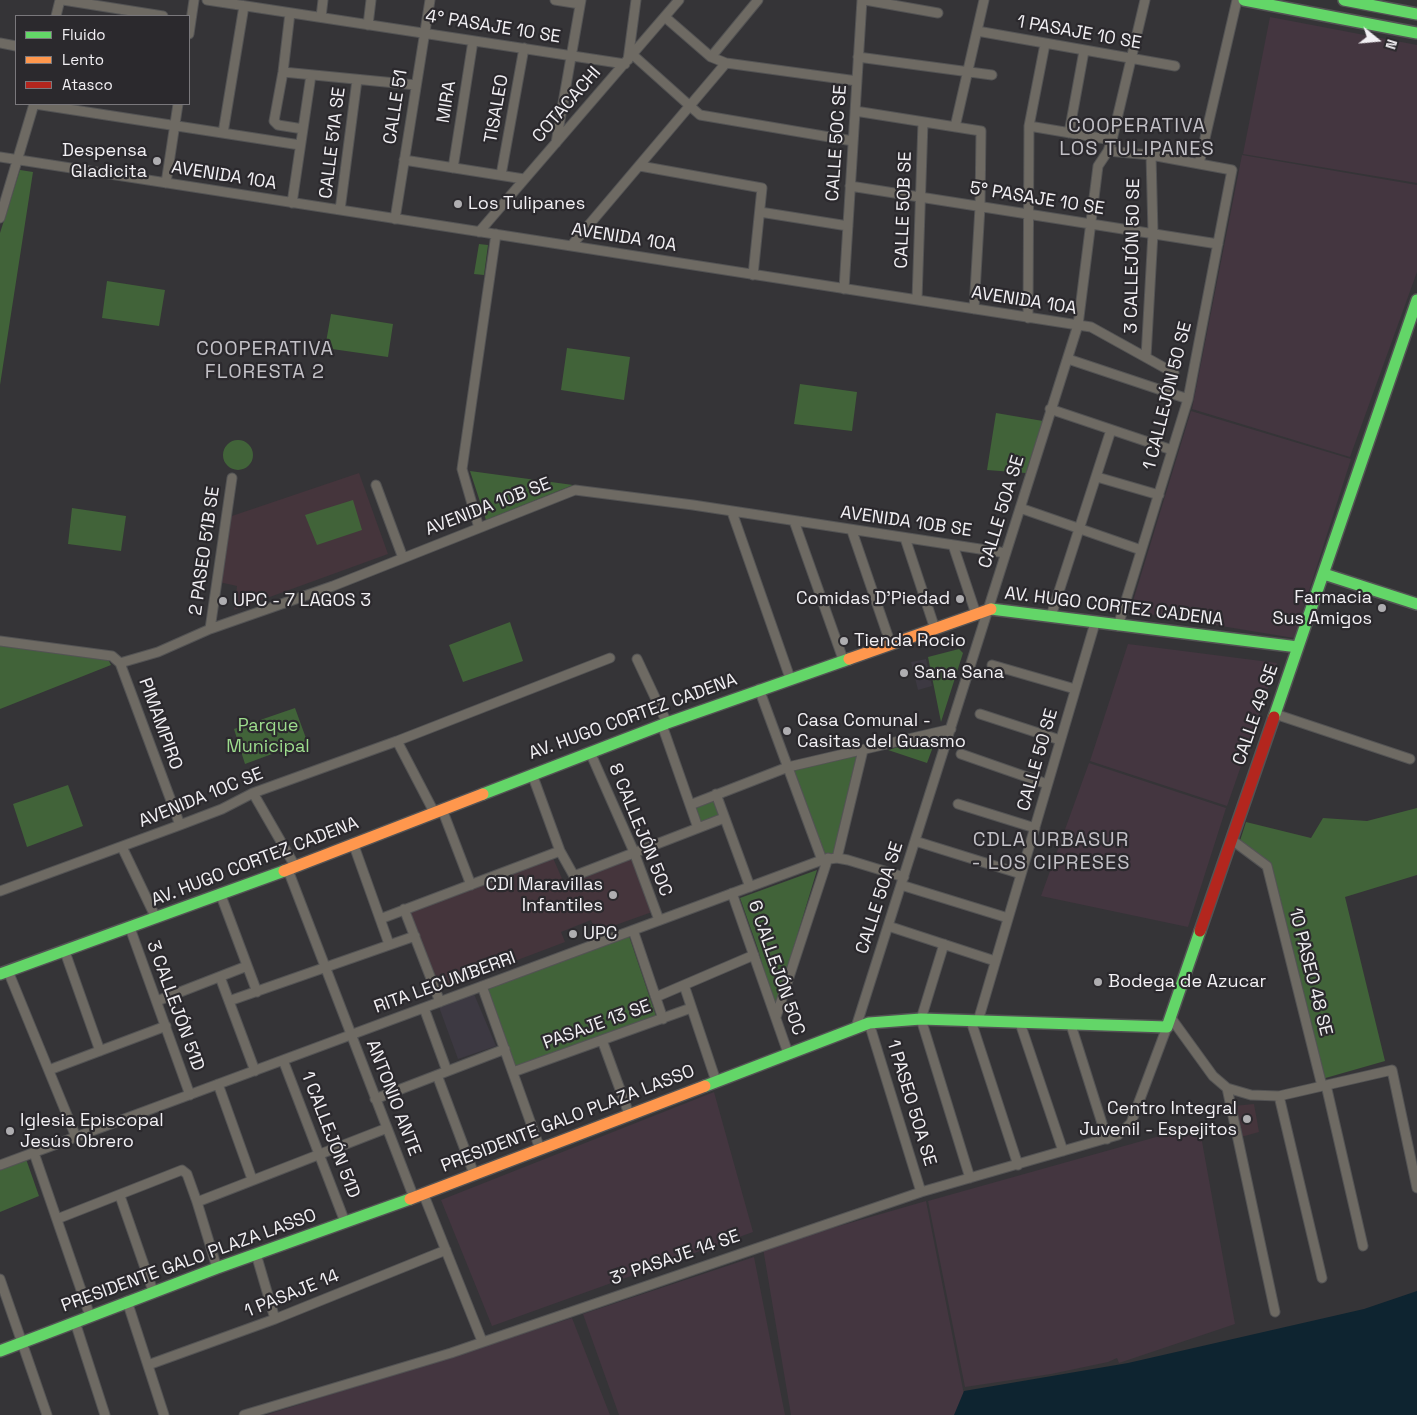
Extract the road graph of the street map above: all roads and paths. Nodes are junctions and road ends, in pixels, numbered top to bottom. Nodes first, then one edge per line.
1 (62, 0) edge
2 (194, 0) edge
3 (207, 0) edge
4 (323, 0) edge
5 (371, 0) edge
6 (430, 0) edge
7 (555, 0) edge
8 (636, 0) edge
9 (679, 0) edge
10 (758, 0) edge
11 (864, 0) edge
12 (984, 0) edge
13 (1145, 0) edge
14 (1237, 0) edge
15 (1244, 0) edge
16 (1344, 0) edge
17 (581, 2) edge
18 (244, 6) junction
19 (290, 13) junction
20 (938, 13) dead end
21 (1417, 14) edge
22 (56, 15) edge
23 (157, 15) edge
24 (321, 17) junction
25 (665, 17) junction
26 (190, 21) edge
27 (368, 24) junction
28 (977, 31) junction
29 (424, 33) junction
30 (1417, 33) edge
31 (472, 41) junction
32 (0, 43) edge
33 (1045, 44) junction
34 (15, 46) edge
35 (524, 48) junction
36 (1084, 51) junction
37 (571, 56) junction
38 (711, 57) junction
39 (858, 57) junction
40 (628, 60) junction
41 (1131, 60) junction
42 (726, 63) junction
43 (1175, 66) dead end
44 (968, 71) junction
45 (283, 72) junction
46 (311, 75) junction
47 (992, 75) dead end
48 (357, 80) junction
49 (857, 81) junction
50 (416, 86) junction
51 (35, 105) edge
52 (41, 105) edge
53 (178, 105) edge
54 (690, 106) junction
55 (855, 111) junction
56 (923, 122) junction
57 (175, 126) junction
58 (1029, 126) junction
59 (955, 127) junction
60 (303, 129) junction
61 (223, 133) junction
62 (1069, 133) junction
63 (1112, 140) junction
64 (853, 141) junction
65 (556, 143) junction
66 (300, 145) junction
67 (1108, 151) junction
68 (1151, 155) junction
69 (0, 157) edge
70 (18, 160) junction
71 (404, 160) junction
72 (1199, 164) junction
73 (640, 166) junction
74 (454, 168) junction
75 (501, 175) junction
76 (524, 179) junction
77 (166, 183) junction
78 (850, 186) junction
79 (922, 197) junction
80 (292, 202) junction
81 (980, 207) junction
82 (340, 210) junction
83 (760, 212) junction
84 (1028, 214) junction
85 (0, 218) edge
86 (394, 218) junction
87 (1090, 224) junction
88 (848, 226) junction
89 (479, 232) junction
90 (1153, 233) junction
91 (496, 234) junction
92 (1218, 244) junction
93 (571, 246) junction
94 (753, 275) junction
95 (844, 289) junction
96 (917, 300) junction
97 (1417, 300) edge
98 (974, 309) junction
99 (1028, 318) junction
100 (1078, 326) junction
101 (1146, 357) junction
102 (1068, 359) junction
103 (1174, 373) dead end
104 (1188, 399) junction
105 (1050, 409) junction
106 (1111, 430) junction
107 (1172, 450) junction
108 (1097, 477) junction
109 (232, 478) dead end
110 (376, 485) dead end
111 (1159, 495) junction
112 (1020, 508) junction
113 (732, 512) junction
114 (794, 521) junction
115 (479, 528) junction
116 (1081, 530) junction
117 (852, 531) junction
118 (905, 538) junction
119 (953, 545) junction
120 (1142, 550) junction
121 (1006, 553) junction
122 (403, 558) junction
123 (1324, 574) junction
124 (1417, 604) edge
125 (989, 609) junction
126 (976, 614) junction
127 (1052, 616) junction
128 (1095, 623) junction
129 (1118, 626) junction
130 (210, 629) junction
131 (935, 629) junction
132 (0, 641) edge
133 (891, 645) junction
134 (1298, 647) junction
135 (610, 658) dead end
136 (637, 659) dead end
137 (844, 662) junction
138 (120, 663) junction
139 (992, 665) dead end
140 (790, 678) junction
141 (1075, 689) junction
142 (759, 690) junction
143 (980, 714) dead end
144 (1275, 714) junction
145 (664, 724) junction
146 (951, 730) junction
147 (1060, 740) junction
148 (397, 741) junction
149 (863, 750) junction
150 (590, 752) junction
151 (961, 754) dead end
152 (1410, 759) dead end
153 (788, 768) junction
154 (532, 774) junction
155 (1048, 784) junction
156 (253, 793) junction
157 (716, 794) junction
158 (958, 804) dead end
159 (690, 805) junction
160 (438, 811) junction
161 (724, 818) junction
162 (180, 825) junction
163 (698, 828) junction
164 (1034, 828) junction
165 (1232, 840) junction
166 (915, 841) junction
167 (353, 843) junction
168 (122, 847) junction
169 (560, 851) junction
170 (634, 852) junction
171 (829, 859) junction
172 (291, 868) junction
173 (1021, 874) junction
174 (903, 881) junction
175 (471, 885) junction
176 (750, 887) junction
177 (0, 891) edge
178 (220, 893) junction
179 (732, 893) junction
180 (404, 909) junction
181 (156, 918) junction
182 (1008, 918) junction
183 (380, 919) junction
184 (659, 920) junction
185 (888, 926) junction
186 (130, 928) junction
187 (633, 930) junction
188 (415, 936) junction
189 (389, 944) junction
190 (944, 944) junction
191 (65, 952) junction
192 (754, 955) junction
193 (996, 961) junction
194 (247, 966) junction
195 (325, 968) junction
196 (4, 973) edge
197 (220, 977) junction
198 (684, 985) junction
199 (482, 986) junction
200 (257, 992) junction
201 (656, 997) junction
202 (157, 1001) junction
203 (230, 1002) junction
204 (440, 1002) junction
205 (424, 1008) junction
206 (691, 1008) junction
207 (663, 1018) junction
208 (776, 1018) junction
209 (921, 1019) junction
210 (974, 1021) junction
211 (1020, 1022) junction
212 (1169, 1022) junction
213 (869, 1023) junction
214 (1071, 1025) junction
215 (166, 1026) junction
216 (856, 1027) junction
217 (351, 1035) junction
218 (602, 1040) junction
219 (505, 1049) junction
220 (100, 1051) junction
221 (788, 1054) junction
222 (283, 1060) junction
223 (49, 1070) junction
224 (255, 1071) junction
225 (447, 1071) junction
226 (513, 1072) junction
227 (437, 1075) junction
228 (716, 1081) junction
229 (218, 1084) junction
230 (1324, 1085) junction
231 (1227, 1088) junction
232 (190, 1095) junction
233 (1279, 1096) junction
234 (375, 1099) junction
235 (629, 1114) junction
236 (387, 1128) junction
237 (1118, 1135) joint
238 (76, 1137) junction
239 (1107, 1139) junction
240 (540, 1149) junction
241 (1063, 1151) junction
242 (34, 1153) junction
243 (319, 1153) junction
244 (0, 1165) edge
245 (1018, 1165) junction
246 (474, 1174) junction
247 (970, 1178) junction
248 (252, 1179) junction
249 (1417, 1188) edge
250 (922, 1192) junction
251 (419, 1195) junction
252 (120, 1196) junction
253 (197, 1202) junction
254 (57, 1219) junction
255 (345, 1222) junction
256 (1363, 1246) dead end
257 (446, 1250) junction
258 (256, 1254) junction
259 (216, 1268) junction
260 (1322, 1278) dead end
261 (0, 1279) edge
262 (153, 1291) junction
263 (127, 1301) junction
264 (1275, 1312) dead end
265 (90, 1316) junction
266 (275, 1319) junction
267 (75, 1322) junction
268 (22, 1341) junction
269 (482, 1341) junction
270 (0, 1351) edge
271 (148, 1365) junction
272 (47, 1415) edge
273 (105, 1415) edge
274 (164, 1415) edge
275 (244, 1415) edge

1 - 22 street
1 - 23 street
2 - 26 street
3 - 18 street, 4° PASAJE 10 SE
4 - 24 street
5 - 27 street
6 - 29 street, CALLE 51
7 - 17 street
8 - 40 street
9 - 25 street, COTACACHI
10 - 38 street
11 - 20 street
11 - 39 street, CALLE 50C SE
12 - 28 street
13 - 41 street, CALLE 50A SE
14 - 72 street
15 - 30 street
16 - 21 street
17 - 37 street
18 - 19 street, 4° PASAJE 10 SE
18 - 61 street
19 - 24 street, 4° PASAJE 10 SE
19 - 45 street
24 - 27 street, 4° PASAJE 10 SE
25 - 38 street
25 - 40 street, COTACACHI
27 - 29 street, 4° PASAJE 10 SE
28 - 33 street, 1 PASAJE 10 SE
28 - 44 street
29 - 31 street, 4° PASAJE 10 SE
29 - 50 street, CALLE 51
31 - 35 street, 4° PASAJE 10 SE
31 - 74 street, MIRA
32 - 34 street
33 - 36 street, 1 PASAJE 10 SE
33 - 58 street
35 - 37 street, 4° PASAJE 10 SE
35 - 75 street, TISALEO
36 - 41 street, 1 PASAJE 10 SE
36 - 62 street
37 - 40 street, 4° PASAJE 10 SE
37 - 65 street
38 - 42 street
39 - 44 street
39 - 49 street, CALLE 50C SE
40 - 54 street
40 - 65 street, COTACACHI
41 - 43 street, 1 PASAJE 10 SE
41 - 63 street, CALLE 50A SE
42 - 49 street
42 - 54 street
44 - 47 street
44 - 59 street
45 - 46 street
45 - 60 street
46 - 48 street
46 - 60 street
48 - 50 street
48 - 82 street, CALLE 51A SE
49 - 55 street, CALLE 50C SE
50 - 71 street, CALLE 51
51 - 70 street
52 - 57 street
53 - 57 street
54 - 64 street
54 - 73 street
55 - 56 street
55 - 64 street, CALLE 50C SE
56 - 59 street
56 - 79 street, CALLE 50B SE
57 - 61 street
57 - 77 street
58 - 62 street
58 - 84 street
59 - 81 street
60 - 66 street
61 - 66 street
62 - 63 street
63 - 67 street, CALLE 50A SE
64 - 78 street, CALLE 50C SE
65 - 76 street, COTACACHI
66 - 80 street
67 - 68 street
67 - 87 street, CALLE 50A SE
68 - 72 street
68 - 90 street, 3 CALLEJÓN 50 SE
69 - 70 street, AVENIDA 10A
70 - 77 street, AVENIDA 10A
70 - 85 street
71 - 74 street
71 - 86 street, CALLE 51
72 - 92 street, 1 CALLEJÓN 50 SE
73 - 83 street
73 - 93 street
74 - 75 street
75 - 76 street
76 - 89 street, COTACACHI
77 - 80 street, AVENIDA 10A
78 - 79 street, 5° PASAJE 10 SE
78 - 88 street, CALLE 50C SE
79 - 81 street, 5° PASAJE 10 SE
79 - 96 street, CALLE 50B SE
80 - 82 street, AVENIDA 10A
81 - 84 street, 5° PASAJE 10 SE
81 - 98 street
82 - 86 street, AVENIDA 10A
83 - 88 street
83 - 94 street
84 - 87 street, 5° PASAJE 10 SE
84 - 99 street
86 - 89 street, AVENIDA 10A
87 - 90 street, 5° PASAJE 10 SE
87 - 100 street, CALLE 50A SE
88 - 95 street, CALLE 50C SE
89 - 91 street, AVENIDA 10A
90 - 92 street, 5° PASAJE 10 SE
90 - 101 street, 3 CALLEJÓN 50 SE
91 - 93 street, AVENIDA 10A
91 - 115 street
92 - 104 street, 1 CALLEJÓN 50 SE
93 - 94 street, AVENIDA 10A
94 - 95 street, AVENIDA 10A
95 - 96 street, AVENIDA 10A
96 - 98 street, AVENIDA 10A
97 - 123 street, CALLE 49 SE
98 - 99 street, AVENIDA 10A
99 - 100 street, AVENIDA 10A
100 - 101 street, AVENIDA 10A
100 - 102 street, CALLE 50A SE
101 - 103 street, AVENIDA 10A
102 - 104 street
102 - 105 street, CALLE 50A SE
104 - 107 street, 1 CALLEJÓN 50 SE
105 - 106 street
105 - 112 street, CALLE 50A SE
106 - 107 street
106 - 108 street
107 - 111 street, 1 CALLEJÓN 50 SE
108 - 111 street
108 - 116 street
109 - 130 street, 2 PASEO 51B SE
110 - 122 street
111 - 120 street, 1 CALLEJÓN 50 SE
112 - 116 street
112 - 121 street, CALLE 50A SE
113 - 114 street, AVENIDA 10B SE
113 - 115 street, AVENIDA 10B SE
113 - 140 street
114 - 117 street, AVENIDA 10B SE
114 - 137 street
115 - 122 street, AVENIDA 10B SE
116 - 120 street
116 - 127 street
117 - 118 street, AVENIDA 10B SE
117 - 133 street
118 - 119 street, AVENIDA 10B SE
118 - 131 street
119 - 121 street, AVENIDA 10B SE
119 - 126 street
120 - 129 street, 1 CALLEJÓN 50 SE
121 - 125 street, CALLE 50A SE
122 - 130 street, AVENIDA 10B SE
123 - 124 street
123 - 134 street, CALLE 49 SE
125 - 126 street, AV. HUGO CORTEZ CADENA
125 - 127 street, AV. HUGO CORTEZ CADENA
125 - 146 street, CALLE 50A SE
126 - 131 street, AV. HUGO CORTEZ CADENA
127 - 128 street, AV. HUGO CORTEZ CADENA
128 - 129 street, AV. HUGO CORTEZ CADENA
128 - 141 street, CALLE 50 SE
129 - 134 street, AV. HUGO CORTEZ CADENA
130 - 138 street, AVENIDA 10B SE
131 - 133 street, AV. HUGO CORTEZ CADENA
132 - 138 street
133 - 137 street, AV. HUGO CORTEZ CADENA
134 - 144 street, CALLE 49 SE
135 - 148 street, AVENIDA 10C SE
136 - 145 street
137 - 140 street, AV. HUGO CORTEZ CADENA
138 - 162 street, PIMAMPIRO
139 - 141 street
140 - 142 street, AV. HUGO CORTEZ CADENA
141 - 147 street, CALLE 50 SE
142 - 145 street, AV. HUGO CORTEZ CADENA
142 - 153 street
143 - 147 street
144 - 152 street
144 - 165 street, CALLE 49 SE
145 - 150 street, AV. HUGO CORTEZ CADENA
145 - 159 street
146 - 149 street
146 - 166 street, CALLE 50A SE
147 - 155 street, CALLE 50 SE
148 - 156 street, AVENIDA 10C SE
148 - 160 street
149 - 153 street
149 - 171 street
150 - 154 street, AV. HUGO CORTEZ CADENA
150 - 170 street, 8 CALLEJÓN 50C
151 - 155 street
153 - 157 street
153 - 171 street
154 - 160 street, AV. HUGO CORTEZ CADENA
154 - 169 street
155 - 164 street, CALLE 50 SE
156 - 162 street, AVENIDA 10C SE
156 - 172 street, ANTONIO ANTE
157 - 159 street
157 - 161 street
158 - 164 street
159 - 163 street
160 - 167 street, AV. HUGO CORTEZ CADENA
160 - 175 street
161 - 163 street
161 - 176 street
162 - 168 street, AVENIDA 10C SE
163 - 170 street
164 - 173 street, CALLE 50 SE
165 - 212 street, CALLE 49 SE
165 - 230 street, 10 PASEO 48 SE
166 - 173 street
166 - 174 street, CALLE 50A SE
167 - 172 street, AV. HUGO CORTEZ CADENA
167 - 183 street
168 - 177 street, AVENIDA 10C SE
168 - 181 street, 3 CALLEJÓN 51D
169 - 170 street
169 - 175 street
170 - 184 street, 8 CALLEJÓN 50C
171 - 174 street
171 - 176 street, RITA LECUMBERRI
171 - 208 street
172 - 178 street, AV. HUGO CORTEZ CADENA
172 - 195 street, ANTONIO ANTE
173 - 182 street, CALLE 50 SE
174 - 182 street
174 - 185 street, CALLE 50A SE
175 - 180 street
176 - 179 street, RITA LECUMBERRI
178 - 181 street, AV. HUGO CORTEZ CADENA
178 - 194 street
179 - 184 street, RITA LECUMBERRI
179 - 192 street, 6 CALLEJÓN 50C
180 - 183 street
180 - 188 street
181 - 186 street, AV. HUGO CORTEZ CADENA
182 - 193 street, CALLE 50 SE
183 - 189 street
184 - 187 street, RITA LECUMBERRI
185 - 190 street
185 - 216 street, CALLE 50A SE
186 - 191 street, AV. HUGO CORTEZ CADENA
186 - 202 street, 3 CALLEJÓN 51D
187 - 199 street, RITA LECUMBERRI
187 - 201 street
188 - 189 street
188 - 204 street
189 - 195 street
190 - 193 street
190 - 209 street
191 - 196 street, AV. HUGO CORTEZ CADENA
191 - 220 street
192 - 198 street
192 - 208 street, 6 CALLEJÓN 50C
193 - 210 street, CALLE 50 SE
194 - 197 street
194 - 200 street
195 - 200 street
195 - 217 street, ANTONIO ANTE
196 - 223 street
197 - 202 street
197 - 203 street
198 - 201 street
198 - 206 street
199 - 204 street, RITA LECUMBERRI
199 - 219 street
200 - 203 street
201 - 207 street
202 - 215 street, 3 CALLEJÓN 51D
203 - 224 street
204 - 205 street, RITA LECUMBERRI
205 - 217 street, RITA LECUMBERRI
205 - 225 street
206 - 207 street, PASAJE 13 SE
206 - 228 street
207 - 218 street, PASAJE 13 SE
208 - 221 street, 6 CALLEJÓN 50C
209 - 210 street, PRESIDENTE GALO PLAZA LASSO
209 - 213 street, PRESIDENTE GALO PLAZA LASSO
209 - 247 street
210 - 211 street, PRESIDENTE GALO PLAZA LASSO
210 - 245 street
211 - 214 street, PRESIDENTE GALO PLAZA LASSO
211 - 241 street
212 - 214 street, PRESIDENTE GALO PLAZA LASSO
212 - 231 street
212 - 237 street, CALLE 49 SE
213 - 216 street, PRESIDENTE GALO PLAZA LASSO
213 - 250 street, 1 PASEO 50A SE
214 - 239 street
215 - 220 street
215 - 232 street, 3 CALLEJÓN 51D
216 - 221 street, PRESIDENTE GALO PLAZA LASSO
217 - 222 street, RITA LECUMBERRI
217 - 234 street, ANTONIO ANTE
218 - 226 street, PASAJE 13 SE
218 - 235 street
219 - 225 street
219 - 226 street
220 - 223 street
221 - 228 street, PRESIDENTE GALO PLAZA LASSO
222 - 224 street, RITA LECUMBERRI
222 - 243 street, 1 CALLEJÓN 51D
223 - 238 street
224 - 229 street, RITA LECUMBERRI
225 - 227 street
226 - 240 street
227 - 234 street
227 - 246 street
228 - 235 street, PRESIDENTE GALO PLAZA LASSO
229 - 232 street, RITA LECUMBERRI
229 - 248 street
230 - 233 street
230 - 249 street
230 - 256 street, 10 PASEO 48 SE
231 - 233 street
231 - 264 street
232 - 238 street, RITA LECUMBERRI
233 - 260 street
234 - 236 street, ANTONIO ANTE
235 - 240 street, PRESIDENTE GALO PLAZA LASSO
236 - 243 street
236 - 251 street, ANTONIO ANTE
237 - 239 street, 3° PASAJE 14 SE
238 - 242 street, RITA LECUMBERRI
239 - 241 street, 3° PASAJE 14 SE
240 - 246 street, PRESIDENTE GALO PLAZA LASSO
241 - 245 street, 3° PASAJE 14 SE
242 - 244 street, RITA LECUMBERRI
242 - 254 street
243 - 248 street
243 - 255 street, 1 CALLEJÓN 51D
245 - 247 street, 3° PASAJE 14 SE
246 - 251 street, PRESIDENTE GALO PLAZA LASSO
247 - 250 street, 3° PASAJE 14 SE
248 - 253 street
250 - 269 street, 3° PASAJE 14 SE
251 - 255 street, PRESIDENTE GALO PLAZA LASSO
251 - 257 street, ANTONIO ANTE
252 - 253 street
252 - 254 street
252 - 262 street
253 - 259 street
254 - 265 street
255 - 258 street, PRESIDENTE GALO PLAZA LASSO
257 - 266 street, 1 PASAJE 14
257 - 269 street, ANTONIO ANTE
258 - 259 street, PRESIDENTE GALO PLAZA LASSO
258 - 266 street
259 - 262 street, PRESIDENTE GALO PLAZA LASSO
261 - 268 street
262 - 263 street, PRESIDENTE GALO PLAZA LASSO
263 - 265 street, PRESIDENTE GALO PLAZA LASSO
263 - 271 street
265 - 267 street, PRESIDENTE GALO PLAZA LASSO
266 - 271 street, 1 PASAJE 14
267 - 268 street, PRESIDENTE GALO PLAZA LASSO
267 - 273 street
268 - 270 street, PRESIDENTE GALO PLAZA LASSO
268 - 272 street
269 - 275 street, 3° PASAJE 14 SE
271 - 274 street

